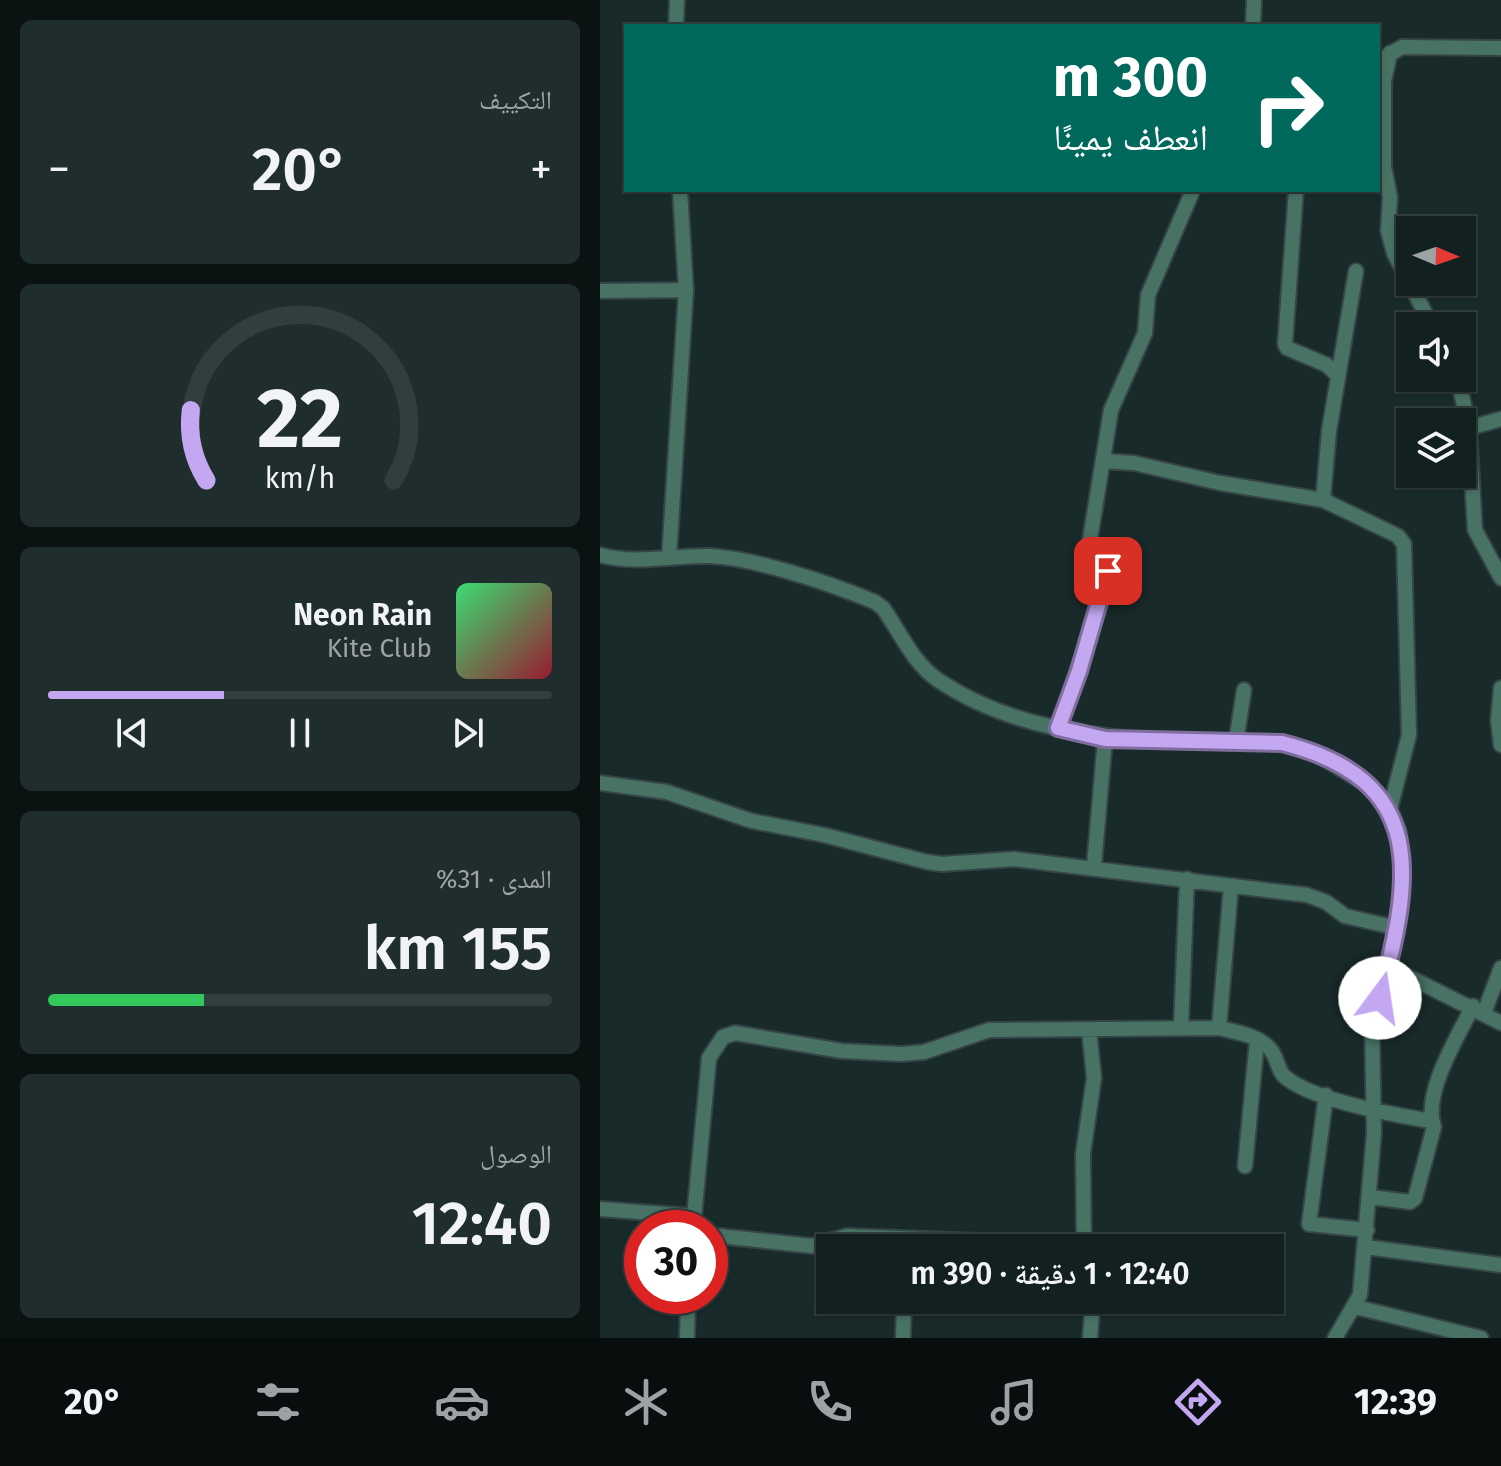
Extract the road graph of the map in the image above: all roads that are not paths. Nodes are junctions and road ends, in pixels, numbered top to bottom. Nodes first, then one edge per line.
1 (677, 0) edge
2 (1254, 0) edge
3 (1263, 0) edge
4 (676, 24) edge
5 (1253, 24) edge
6 (1262, 24) edge
7 (1501, 48) edge
8 (1384, 57) edge
9 (680, 192) edge
10 (1192, 192) edge
11 (1296, 192) edge
12 (1356, 271) dead end
13 (686, 290) junction
14 (600, 291) edge
15 (1425, 312) edge
16 (1338, 376) junction
17 (1501, 419) edge
18 (1476, 426) edge
19 (1103, 461) junction
20 (1470, 488) edge
21 (1323, 500) junction
22 (600, 555) edge
23 (669, 558) junction
24 (1501, 578) edge
25 (1501, 688) edge
26 (1244, 690) dead end
27 (1058, 728) junction
28 (1105, 739) junction
29 (1236, 742) junction
30 (1501, 745) edge
31 (600, 783) edge
32 (1390, 809) junction
33 (1094, 866) junction
34 (1187, 879) junction
35 (1231, 886) junction
36 (1397, 928) junction
37 (1389, 967) junction
38 (1501, 968) edge
39 (1478, 1009) junction
40 (1501, 1023) edge
41 (1181, 1027) junction
42 (1219, 1028) junction
43 (1089, 1029) junction
44 (1257, 1040) junction
45 (1326, 1095) junction
46 (1375, 1112) junction
47 (1431, 1121) junction
48 (1245, 1166) dead end
49 (1370, 1197) junction
50 (600, 1209) edge
51 (694, 1210) edge
52 (624, 1212) edge
53 (1367, 1230) junction
54 (1084, 1234) edge
55 (728, 1237) edge
56 (816, 1245) edge
57 (1366, 1247) junction
58 (1501, 1265) edge
59 (1356, 1307) junction
60 (688, 1314) edge
61 (904, 1314) edge
62 (1092, 1314) edge
63 (1454, 1336) edge
64 (687, 1338) edge
65 (903, 1338) edge
66 (1090, 1338) edge
67 (1335, 1338) edge
68 (1481, 1338) edge

1 - 4 street
2 - 5 street
3 - 6 street
7 - 8 street
8 - 15 street
9 - 13 street
10 - 19 street
11 - 16 street
12 - 16 street
13 - 14 street
13 - 23 street
16 - 21 street
17 - 18 street
19 - 21 street
19 - 27 street
20 - 24 street
21 - 32 street
22 - 23 street
23 - 27 street
25 - 30 street
26 - 29 street
27 - 28 street
28 - 29 street
28 - 33 street
29 - 32 street
31 - 33 street
32 - 36 street
33 - 34 street
34 - 35 street
34 - 41 street
35 - 36 street
35 - 42 street
36 - 37 street
37 - 39 street
37 - 46 street
38 - 39 street
39 - 40 street
39 - 47 street
41 - 42 street
41 - 43 street
42 - 44 street
43 - 51 street
43 - 54 street
44 - 45 street
44 - 48 street
45 - 46 street
45 - 53 street
46 - 47 street
46 - 49 street
47 - 49 street
49 - 53 street
50 - 52 street
53 - 57 street
55 - 56 street
57 - 58 street
57 - 59 street
59 - 63 street
59 - 67 street
60 - 64 street
61 - 65 street
62 - 66 street
63 - 68 street

